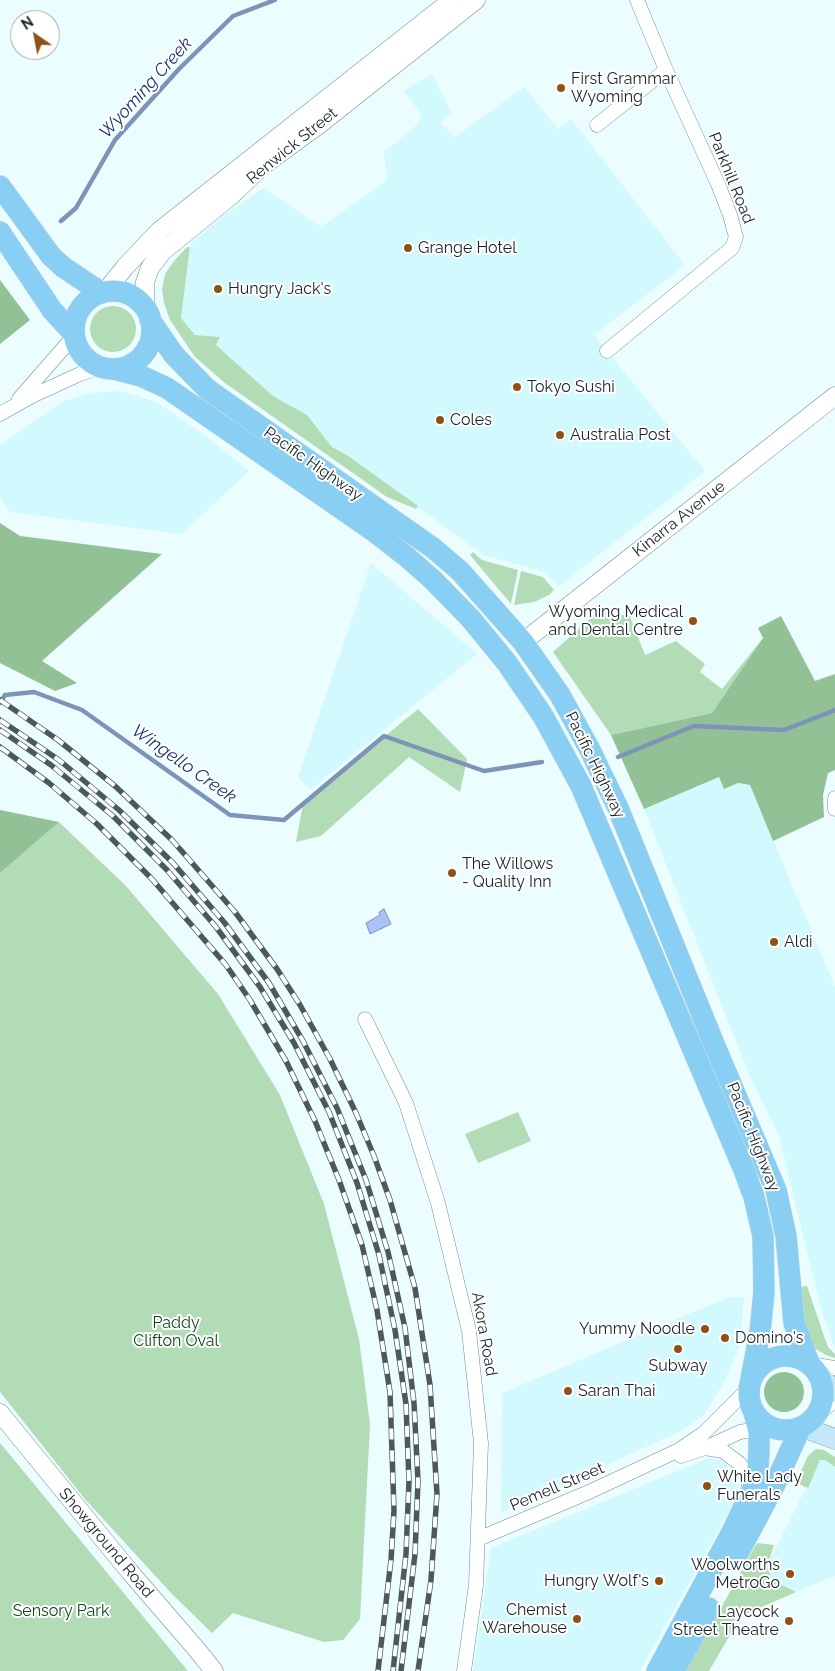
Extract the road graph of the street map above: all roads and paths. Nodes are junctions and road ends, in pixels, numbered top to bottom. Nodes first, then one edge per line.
1 (452, 0) edge
2 (459, 0) edge
3 (476, 0) edge
4 (637, 0) edge
5 (397, 63) junction
6 (666, 70) junction
7 (597, 124) dead end
8 (278, 138) junction
9 (0, 186) edge
10 (240, 189) junction
11 (179, 215) junction
12 (0, 232) edge
13 (103, 292) junction
14 (150, 318) junction
15 (74, 335) junction
16 (607, 351) dead end
17 (111, 368) junction
18 (835, 396) edge
19 (4, 412) edge
20 (524, 642) junction
21 (581, 786) junction
22 (835, 798) edge
23 (835, 810) edge
24 (365, 1019) dead end
25 (818, 1367) edge
26 (749, 1386) junction
27 (835, 1392) edge
28 (835, 1400) edge
29 (0, 1413) edge
30 (763, 1423) junction
31 (806, 1423) junction
32 (835, 1439) edge
33 (705, 1448) junction
34 (649, 1465) junction
35 (750, 1494) junction
36 (478, 1539) junction
37 (214, 1671) edge
38 (464, 1671) edge
39 (657, 1671) edge
40 (674, 1671) edge

1 - 8 street, Renwick Street
2 - 5 street
3 - 5 street, Renwick Street
4 - 6 street, Parkhill Road
5 - 8 street
5 - 10 street, Renwick Street
6 - 7 street
6 - 16 street, Parkhill Road
8 - 11 street, Renwick Street
9 - 13 main road
10 - 11 street
10 - 14 street, Renwick Street
11 - 13 street, Renwick Street
12 - 15 main road
13 - 14 main road
13 - 15 main road
14 - 17 main road
14 - 20 main road, Pacific Highway
15 - 17 main road
15 - 19 street
17 - 19 street
17 - 21 main road, Pacific Highway
18 - 20 street, Kinarra Avenue
20 - 21 main road
20 - 25 main road, Pacific Highway
21 - 26 main road, Pacific Highway
22 - 23 street
24 - 36 street, Akora Road
25 - 26 main road
25 - 27 main road
25 - 31 main road
26 - 30 main road
26 - 34 street, Pemell Street
28 - 31 street
29 - 37 street, Showground Road
30 - 31 main road
30 - 33 street, Pemell Street
30 - 35 main road
31 - 32 main road
31 - 40 main road
33 - 34 street, Pemell Street
33 - 35 street
34 - 36 street, Pemell Street
35 - 39 main road
36 - 38 street, Akora Road

